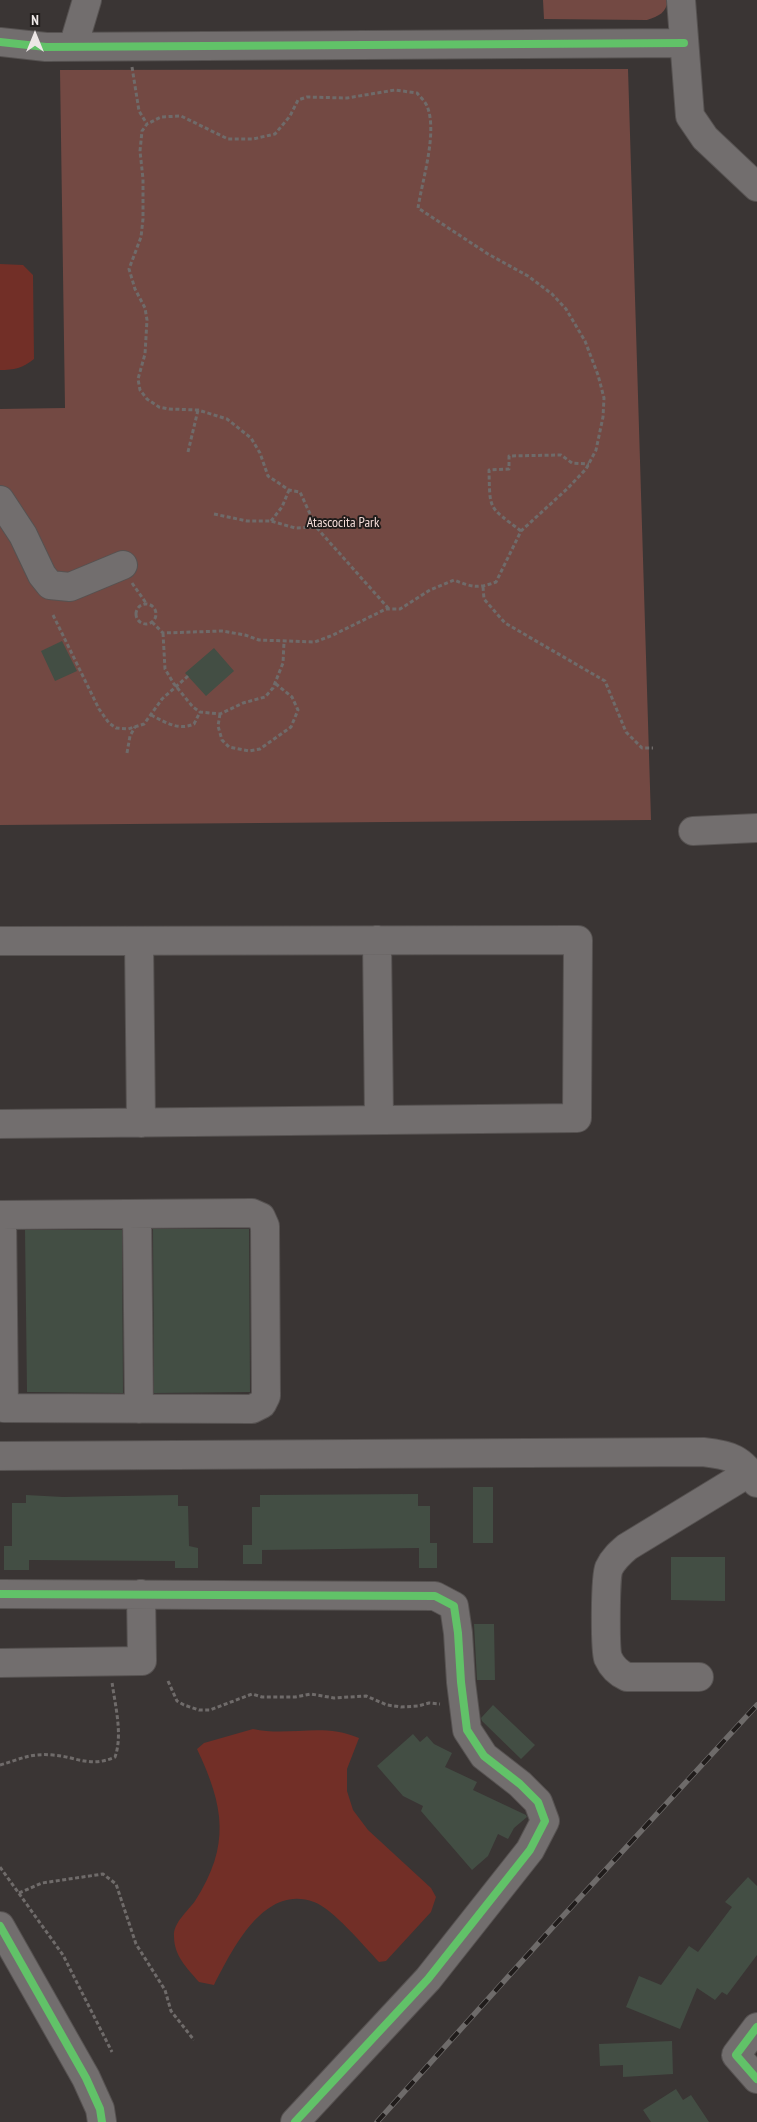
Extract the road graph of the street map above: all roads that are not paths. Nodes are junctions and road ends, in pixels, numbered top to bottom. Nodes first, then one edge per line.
1 (87, 0) edge
2 (681, 0) edge
3 (0, 42) edge
4 (684, 43) junction
5 (72, 47) junction
6 (757, 187) edge
7 (0, 500) edge
8 (123, 564) dead end
9 (757, 828) edge
10 (693, 830) dead end
11 (377, 940) junction
12 (0, 941) edge
13 (139, 941) junction
14 (379, 1120) junction
15 (141, 1122) junction
16 (0, 1124) edge
17 (137, 1214) junction
18 (1, 1215) edge
19 (139, 1409) junction
20 (0, 1456) edge
21 (754, 1477) edge
22 (0, 1594) edge
23 (141, 1594) junction
24 (0, 1663) edge
25 (699, 1677) dead end
26 (0, 1926) edge
27 (757, 2027) edge
28 (757, 2079) edge
29 (102, 2122) edge
30 (295, 2122) edge

1 - 5 street
2 - 4 street
3 - 5 street
4 - 5 street
4 - 6 street
7 - 8 street
9 - 10 street
11 - 13 street
11 - 14 street
11 - 14 street
12 - 13 street
13 - 15 street
14 - 15 street
15 - 16 street
17 - 18 street
17 - 19 street
17 - 19 street
18 - 19 street
20 - 21 street
21 - 25 street
22 - 23 street
23 - 24 street
23 - 30 street
26 - 29 street
27 - 28 street

